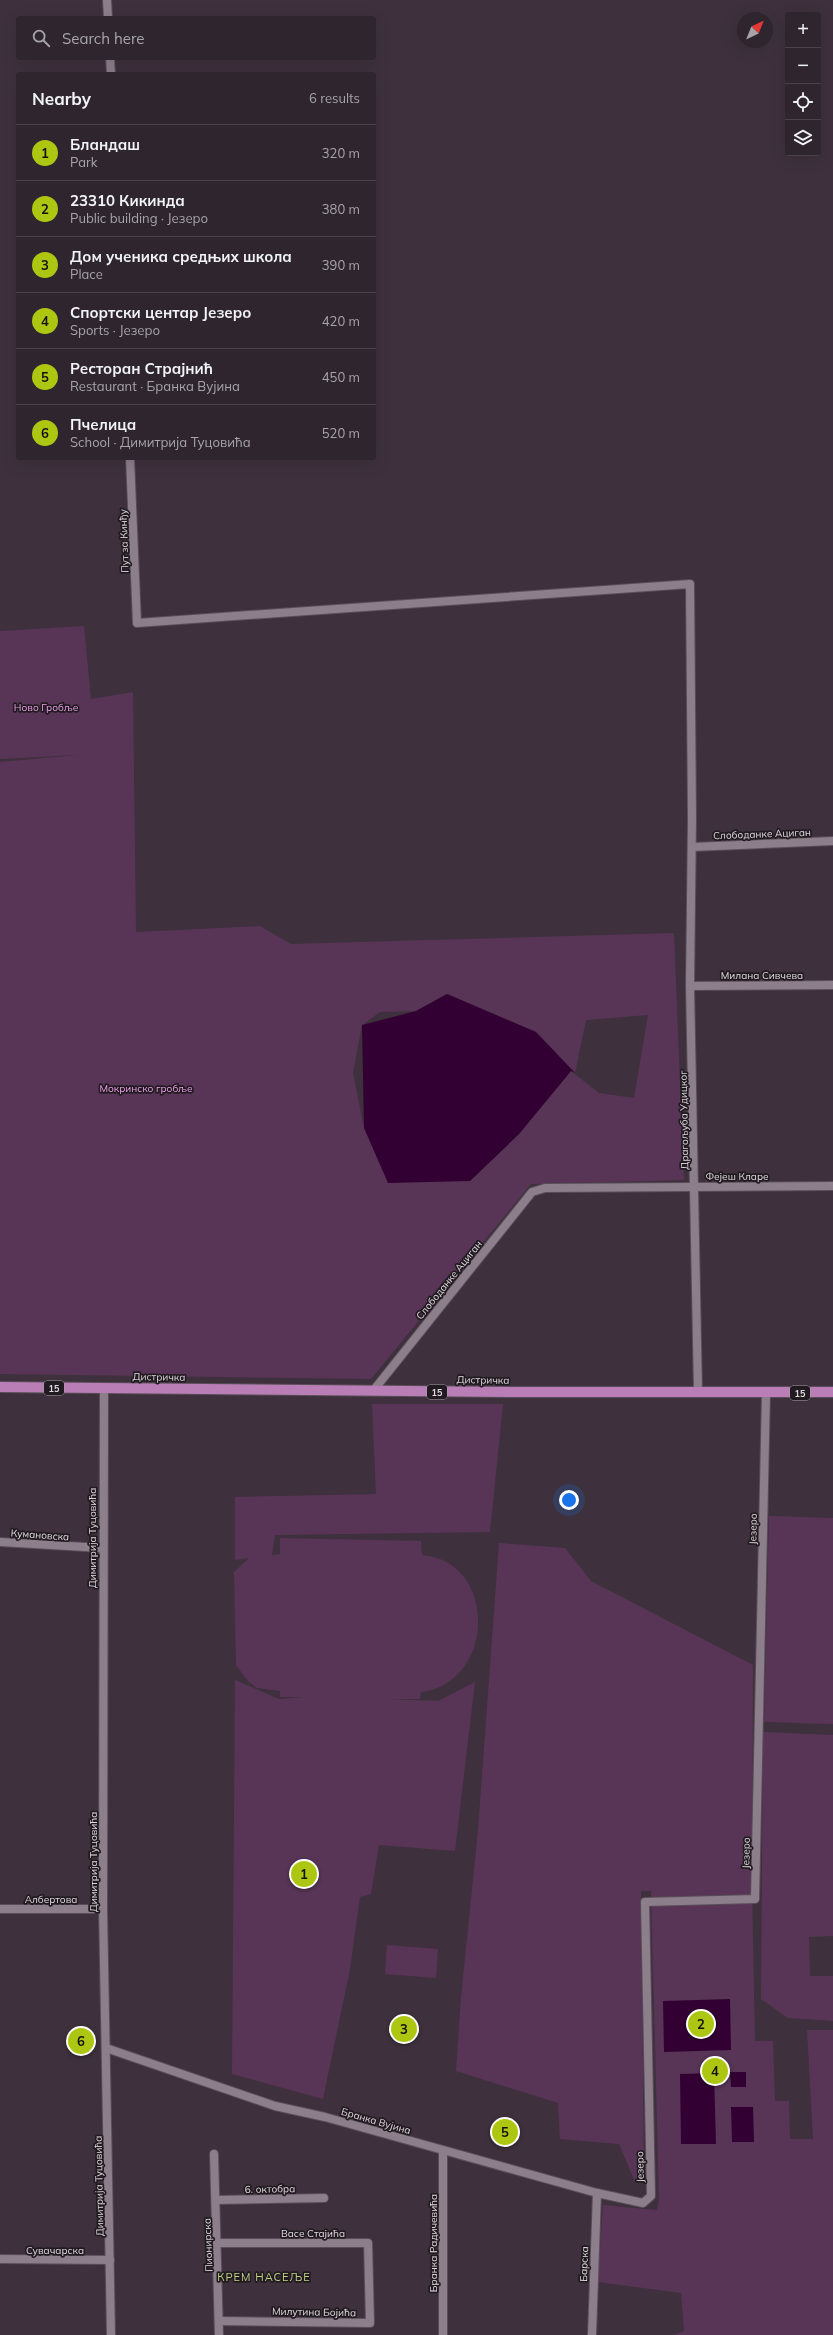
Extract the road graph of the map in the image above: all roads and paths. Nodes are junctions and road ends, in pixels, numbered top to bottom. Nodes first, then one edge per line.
1 (107, 0) edge
2 (108, 16) edge
3 (110, 60) edge
4 (111, 72) edge
5 (130, 460) edge
6 (137, 623) joint
7 (833, 841) edge
8 (692, 847) junction
9 (833, 985) edge
10 (690, 986) junction
11 (695, 1186) junction
12 (833, 1186) edge
13 (545, 1188) joint
14 (0, 1387) edge
15 (106, 1388) junction
16 (372, 1391) junction
17 (698, 1392) junction
18 (833, 1392) edge
19 (766, 1393) junction
20 (0, 1542) edge
21 (102, 1548) junction
22 (0, 1909) edge
23 (103, 1909) junction
24 (106, 2048) junction
25 (443, 2151) junction
26 (214, 2154) dead end
27 (597, 2193) junction
28 (324, 2198) dead end
29 (216, 2200) junction
30 (643, 2203) joint
31 (218, 2243) junction
32 (0, 2259) edge
33 (110, 2260) junction
34 (370, 2284) joint
35 (219, 2321) junction
36 (111, 2335) edge
37 (219, 2335) edge
38 (442, 2335) edge
39 (592, 2335) edge

1 - 2 street
3 - 4 street
5 - 6 street, Пут за Кинђу
6 - 8 street, Драгољуба Удицког
7 - 8 street, Слободанке Ациган
8 - 10 street, Драгољуба Удицког
9 - 10 street, Милана Сивчева
10 - 11 street, Драгољуба Удицког
11 - 12 street, Фејеш Кларе
11 - 13 street, Фејеш Кларе
11 - 17 street, Драгољуба Удицког
13 - 16 street, Слободанке Ациган
14 - 15 main road, 15
15 - 16 main road, Дистричка / 15
15 - 21 street, Димитрија Туцовића
16 - 17 main road, Дистричка / 15
17 - 19 main road, Дистричка / 15
18 - 19 main road, Дистричка / 15
19 - 30 street, Језеро
20 - 21 street, Кумановска
21 - 23 street, Димитрија Туцовића
22 - 23 street, Албертова
23 - 24 street, Димитрија Туцовића
24 - 25 street, Бранка Вујина
24 - 33 street, Димитрија Туцовића
25 - 27 street, Бранка Вујина
25 - 38 street, Бранка Радичевића
26 - 29 street, Пионирска
27 - 30 street, Бранка Вујина
27 - 39 street, Барска
28 - 29 street, 6. октобра
29 - 31 street, Пионирска
31 - 34 street, Васе Стајића
31 - 35 street, Пионирска
32 - 33 street, Сувачарска
33 - 36 street, Димитрија Туцовића
34 - 35 street, Милутина Бојића
35 - 37 street, Пионирска

